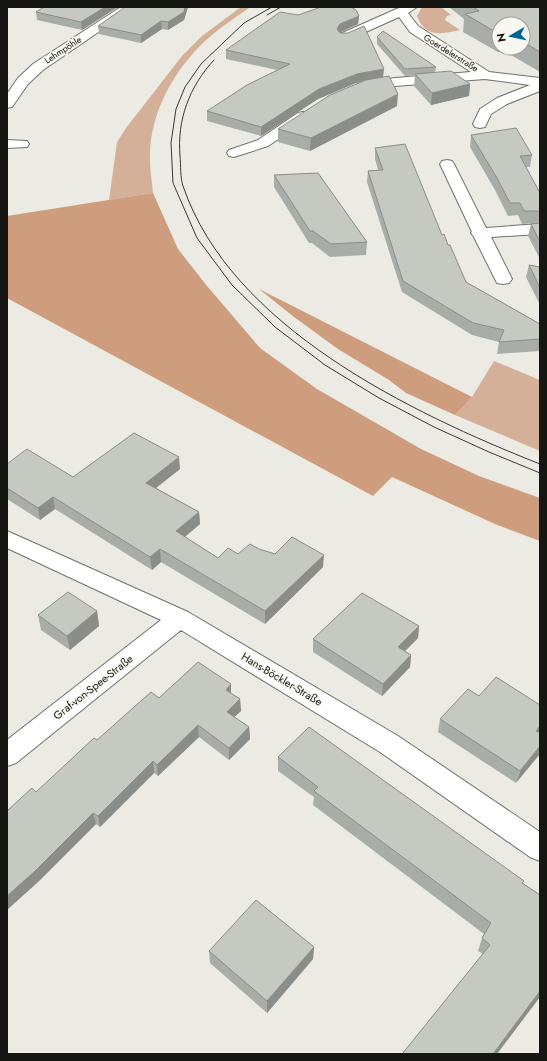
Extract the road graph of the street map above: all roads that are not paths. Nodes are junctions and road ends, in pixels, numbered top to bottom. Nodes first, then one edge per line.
1 (129, 7) edge
2 (407, 10) edge
3 (344, 37) edge
4 (485, 74) junction
5 (540, 82) edge
6 (540, 86) edge
7 (351, 92) edge
8 (7, 104) edge
9 (311, 110) edge
10 (480, 124) dead end
11 (7, 144) edge
12 (22, 144) dead end
13 (234, 153) dead end
14 (448, 164) dead end
15 (540, 229) edge
16 (480, 233) junction
17 (503, 279) dead end
18 (7, 539) edge
19 (180, 618) junction
20 (7, 755) edge
21 (540, 848) edge

1 - 8 street, Lehmpöhle
2 - 3 street
2 - 4 street, Goerdelerstraße
4 - 5 street
4 - 7 street
6 - 10 street
9 - 13 street
11 - 12 street
14 - 16 street
15 - 16 street
16 - 17 street
18 - 19 street, Hans-Böckler-Straße
19 - 20 street, Graf-von-Spee-Straße
19 - 21 street, Hans-Böckler-Straße

